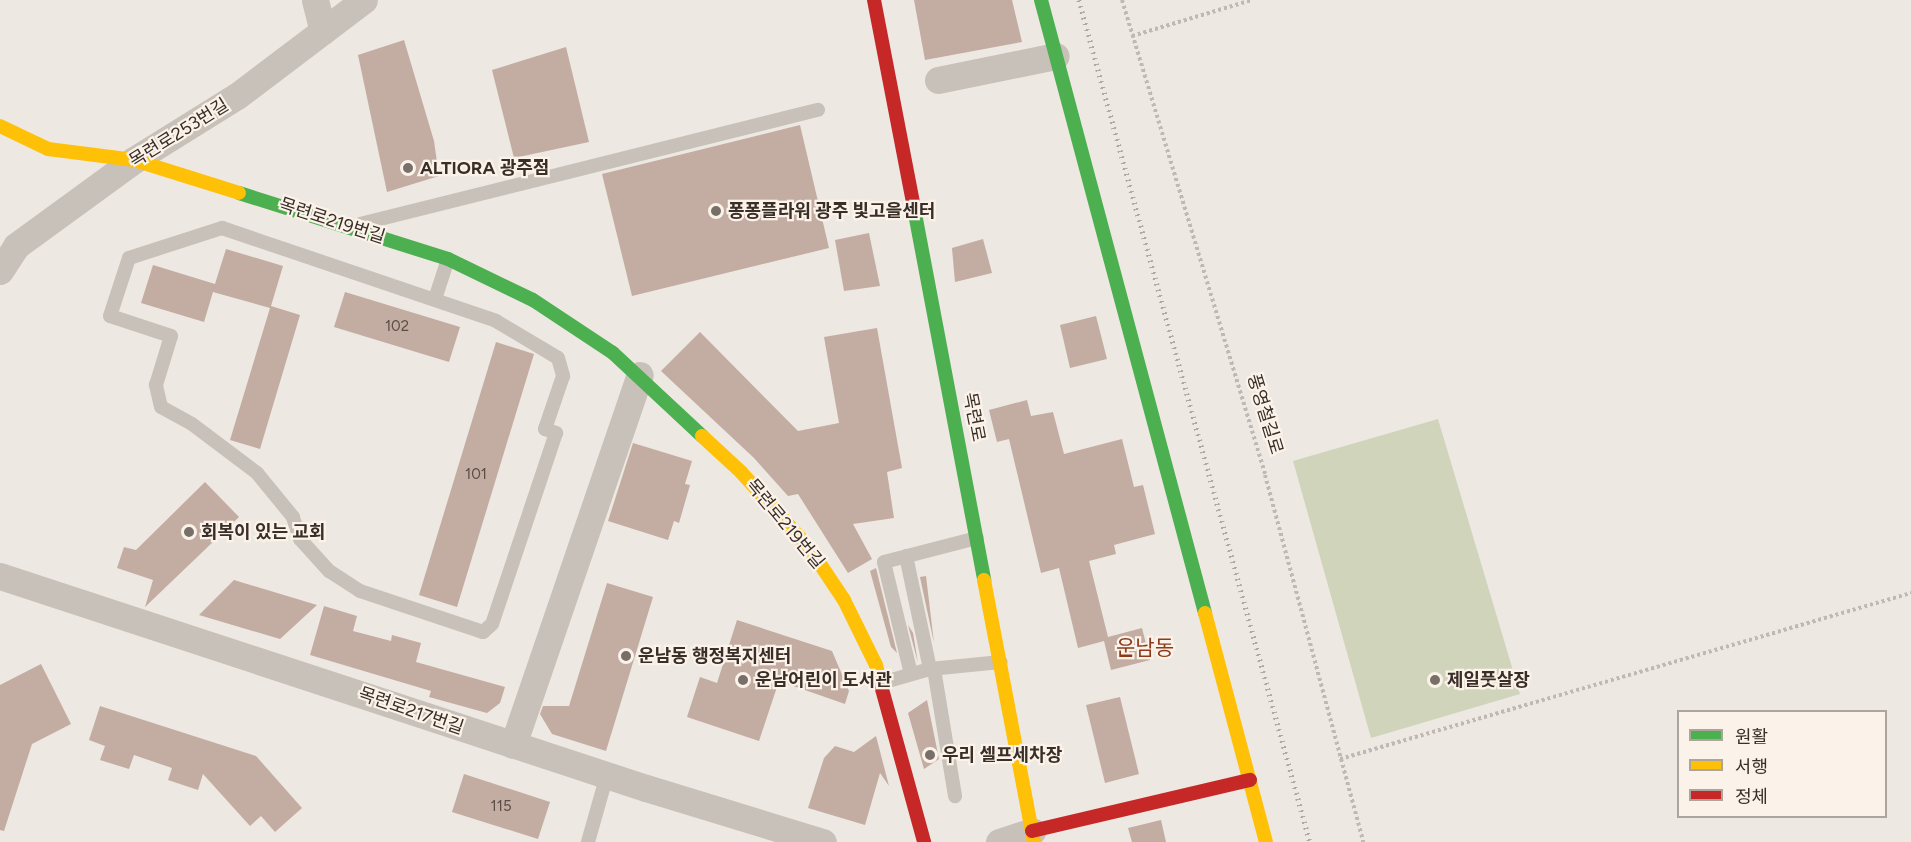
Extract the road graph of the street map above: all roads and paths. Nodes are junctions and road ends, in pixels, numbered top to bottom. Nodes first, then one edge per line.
1 (315, 0) edge
2 (364, 0) edge
3 (874, 0) edge
4 (1041, 0) edge
5 (1122, 0) edge
6 (1252, 0) edge
7 (323, 31) junction
8 (1132, 36) junction
9 (1056, 56) junction
10 (938, 80) dead end
11 (818, 110) dead end
12 (0, 126) edge
13 (134, 160) junction
14 (350, 226) junction
15 (448, 259) junction
16 (0, 271) edge
17 (435, 298) junction
18 (640, 375) junction
19 (978, 538) junction
20 (906, 556) junction
21 (0, 576) edge
22 (1911, 593) edge
23 (1001, 662) junction
24 (932, 669) junction
25 (911, 674) junction
26 (881, 683) junction
27 (513, 745) junction
28 (1340, 759) junction
29 (607, 775) junction
30 (1250, 780) junction
31 (955, 796) dead end
32 (1033, 837) edge
33 (588, 842) edge
34 (823, 842) edge
35 (924, 842) edge
36 (999, 842) edge
37 (1266, 842) edge
38 (1363, 842) edge

1 - 7 street
2 - 7 street, 목련로253번길
3 - 19 street, 목련로
4 - 9 street
5 - 8 path, 풍영철길로
6 - 8 path
7 - 13 street, 목련로253번길
8 - 28 path, 풍영철길로
9 - 10 street
9 - 30 street
11 - 14 lane
12 - 13 street, 목련로219번길
13 - 14 street, 목련로219번길
13 - 16 street, 목련로253번길
14 - 15 street, 목련로219번길
15 - 17 lane
15 - 18 street, 목련로219번길
17 - 17 lane
18 - 26 street, 목련로219번길
18 - 27 street
19 - 20 lane
19 - 23 street, 목련로
20 - 24 lane
20 - 25 lane
21 - 27 street, 목련로217번길
22 - 28 path
23 - 24 lane
23 - 32 street, 목련로
24 - 25 lane
24 - 31 lane
25 - 26 lane
26 - 35 street, 목련로219번길
27 - 29 street, 목련로217번길
28 - 38 path, 풍영철길로
29 - 33 lane
29 - 34 street, 목련로217번길
30 - 32 street
30 - 37 street
32 - 36 street

